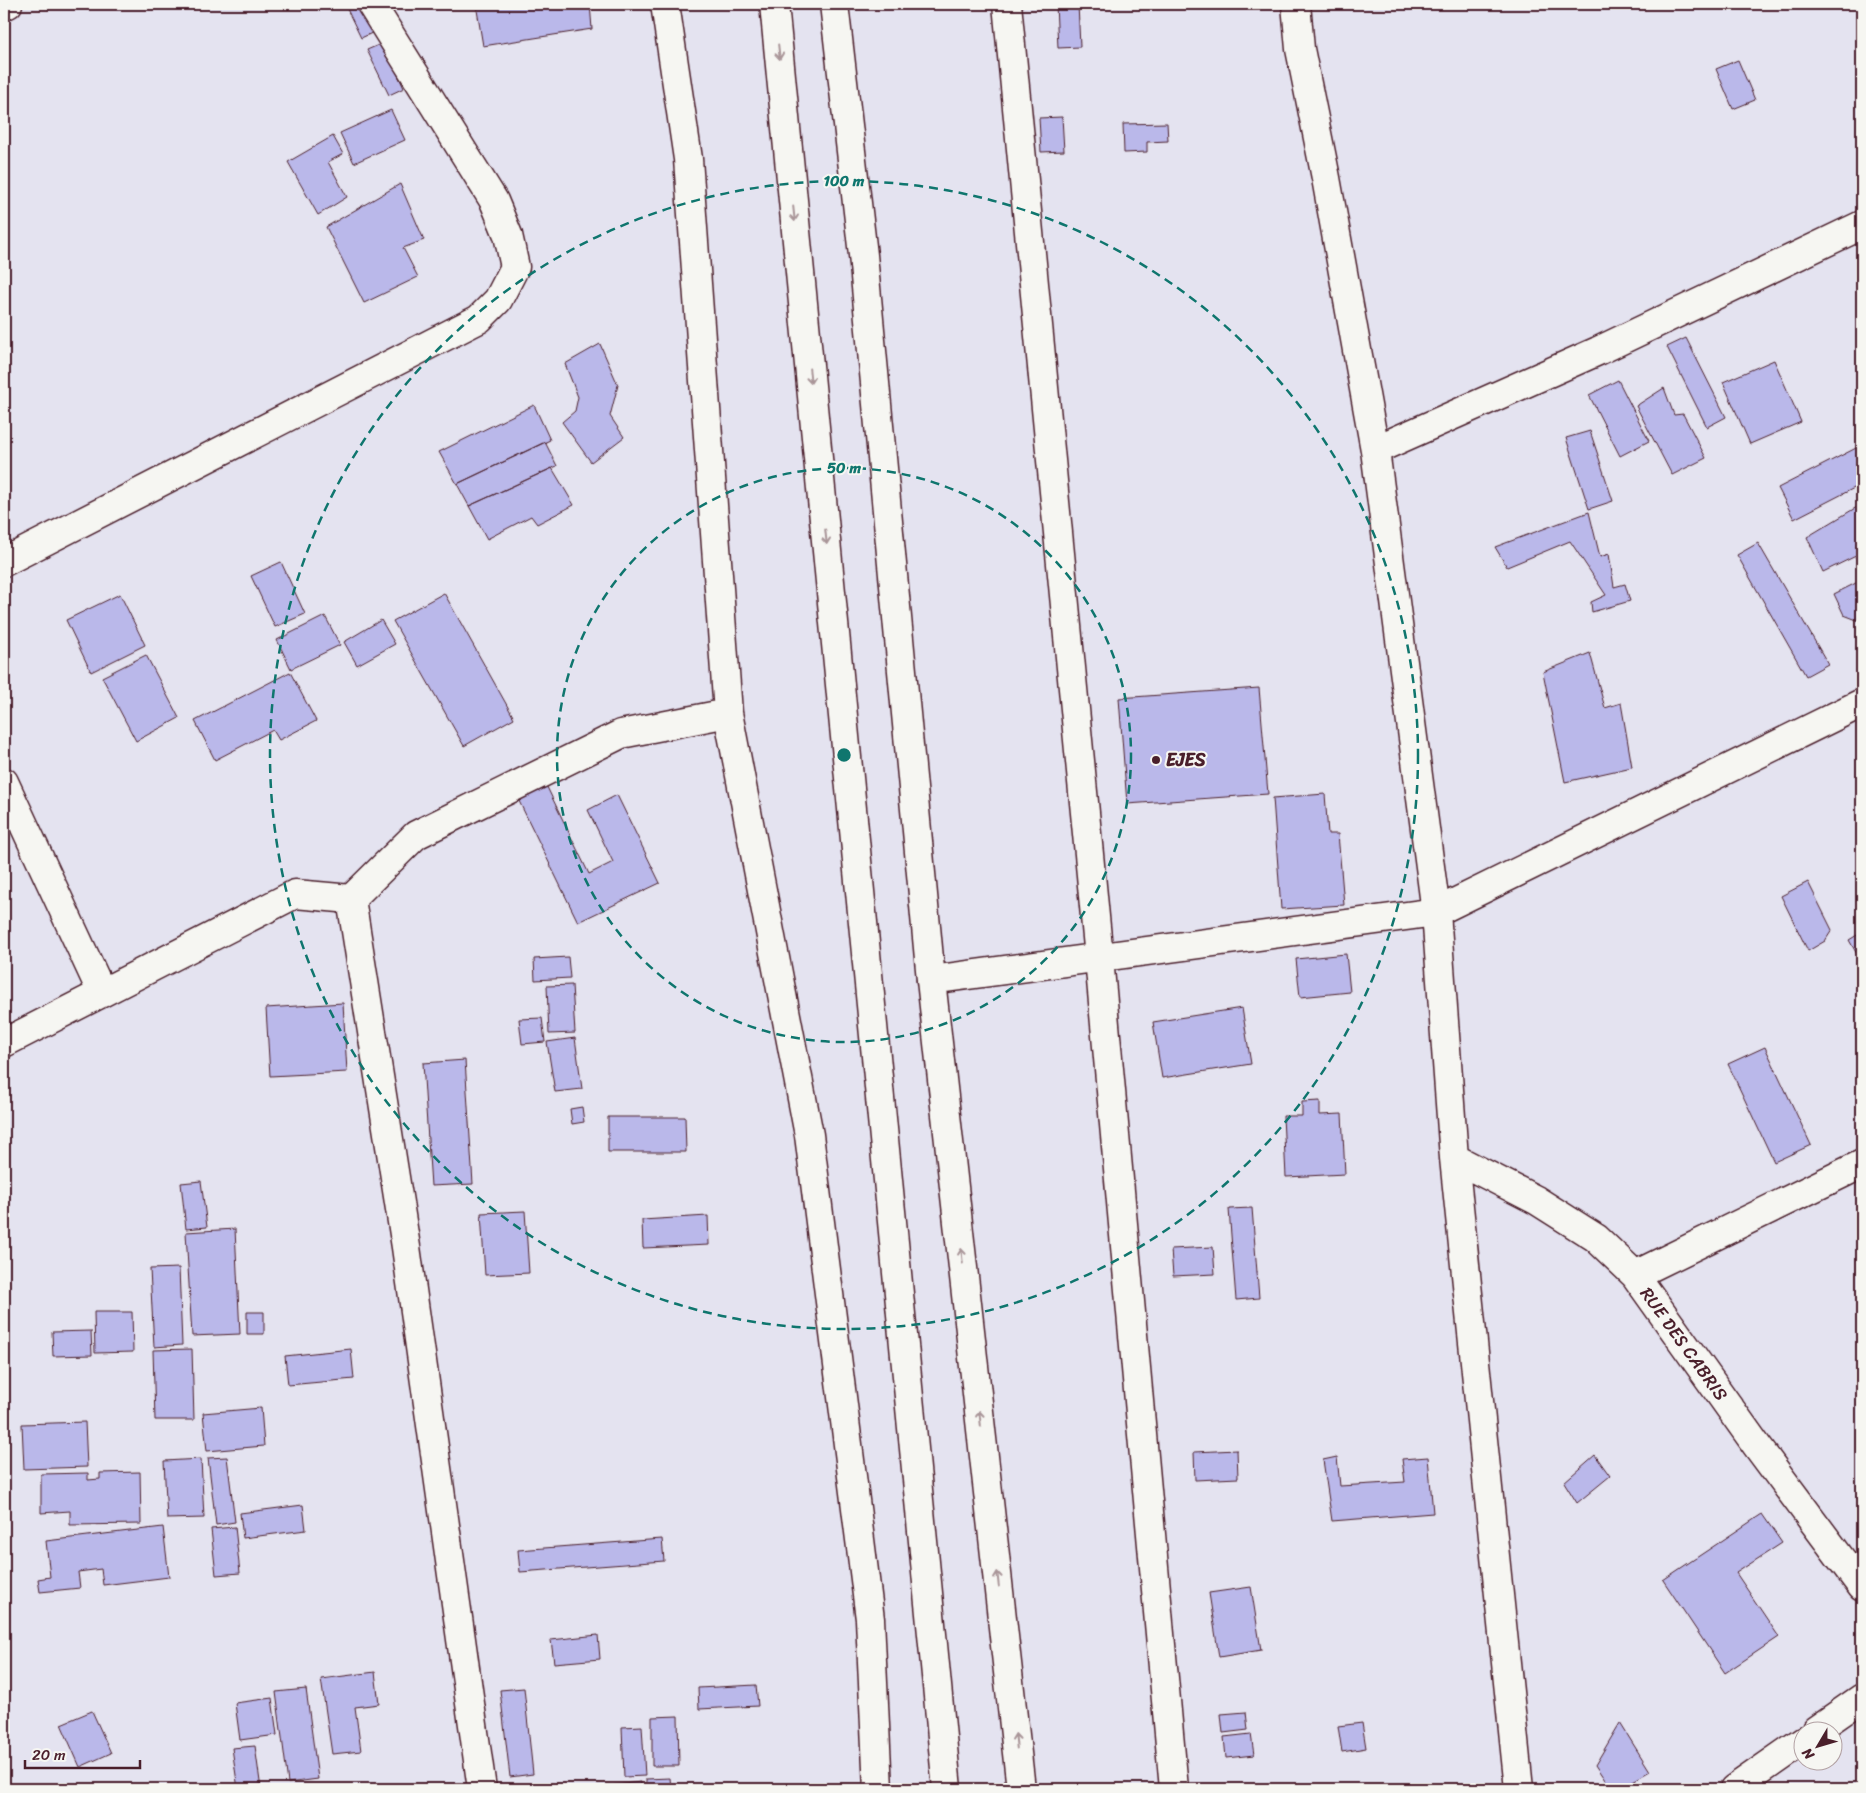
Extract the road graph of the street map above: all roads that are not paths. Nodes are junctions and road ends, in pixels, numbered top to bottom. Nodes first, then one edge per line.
1 (8, 4) edge
2 (371, 4) edge
3 (665, 4) edge
4 (774, 4) edge
5 (834, 4) edge
6 (1007, 4) edge
7 (1296, 4) edge
8 (4, 6) edge
9 (1862, 226) edge
10 (1375, 450) junction
11 (4, 562) edge
12 (1862, 702) edge
13 (728, 713) junction
14 (4, 782) edge
15 (351, 899) junction
16 (1436, 912) junction
17 (1099, 958) junction
18 (931, 980) junction
19 (102, 993) junction
20 (4, 1043) edge
21 (1454, 1158) junction
22 (1862, 1164) edge
23 (1635, 1275) junction
24 (1862, 1587) edge
25 (1862, 1698) edge
26 (1830, 1720) edge
27 (1794, 1747) edge
28 (482, 1789) edge
29 (878, 1789) edge
30 (947, 1789) edge
31 (1022, 1789) edge
32 (1174, 1789) edge
33 (1519, 1789) edge
34 (1734, 1789) edge

1 - 8 street
2 - 11 street
3 - 13 street
4 -> 30 street
5 - 18 street
6 - 17 street
7 - 10 street
9 - 10 street
10 - 16 street
12 - 16 street
13 - 15 street
13 - 29 street
14 - 19 street
15 - 19 street
15 - 28 street
16 - 17 street
16 - 21 street
17 - 18 street
17 - 32 street
31 -> 18 street
19 - 20 street
21 - 23 street, RUE DES CABRIS
21 - 33 street
22 - 23 street
23 - 24 street, RUE DES CABRIS
25 - 26 street
27 - 34 street

